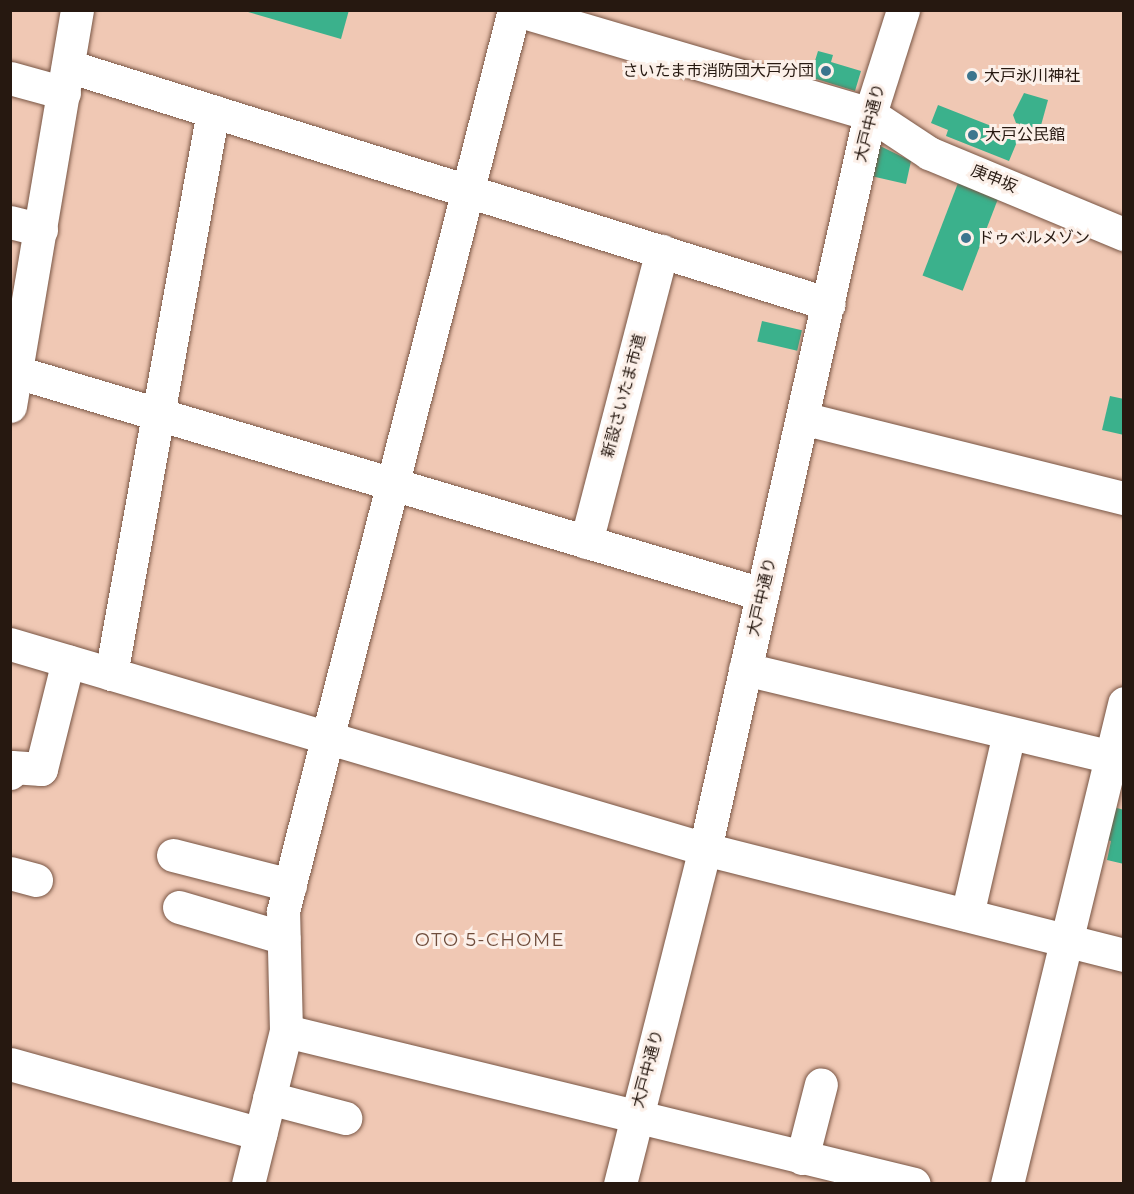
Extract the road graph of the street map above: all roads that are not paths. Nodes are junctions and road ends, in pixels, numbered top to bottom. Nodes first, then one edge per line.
1 (77, 10) edge
2 (515, 10) edge
3 (903, 10) edge
4 (10, 78) edge
5 (66, 80) junction
6 (213, 111) junction
7 (870, 114) junction
8 (468, 189) junction
9 (26, 226) edge
10 (1124, 234) edge
11 (662, 251) junction
12 (829, 304) junction
13 (13, 371) edge
14 (10, 406) edge
15 (158, 414) junction
16 (806, 419) junction
17 (391, 483) junction
18 (1124, 498) edge
19 (586, 542) junction
20 (762, 594) junction
21 (10, 644) edge
22 (68, 661) junction
23 (745, 669) junction
24 (111, 674) junction
25 (1124, 703) edge
26 (1009, 733) junction
27 (329, 737) junction
28 (1117, 758) edge
29 (10, 773) edge
30 (705, 849) junction
31 (173, 855) dead end
32 (290, 885) junction
33 (179, 907) dead end
34 (967, 915) junction
35 (284, 938) junction
36 (1067, 940) junction
37 (1124, 955) edge
38 (286, 1031) junction
39 (10, 1064) edge
40 (821, 1084) dead end
41 (269, 1098) junction
42 (636, 1114) junction
43 (345, 1118) dead end
44 (260, 1134) junction
45 (802, 1158) junction
46 (248, 1184) edge
47 (620, 1184) edge
48 (914, 1184) edge
49 (1007, 1184) edge

1 - 5 street
2 - 7 street, 庚申坂
2 - 8 street
3 - 7 street, 大戸中通り
4 - 5 street
5 - 6 street
5 - 9 street
6 - 8 street
6 - 15 street
7 - 10 street, 庚申坂
7 - 12 street, 大戸中通り
8 - 11 street
8 - 17 street
9 - 13 street
11 - 12 street
11 - 19 street, 新設さいたま市道
12 - 16 street, 大戸中通り
13 - 14 street
13 - 15 street
15 - 17 street
15 - 24 street
16 - 18 street
16 - 20 street, 大戸中通り
17 - 19 street
17 - 27 street
19 - 20 street
20 - 23 street, 大戸中通り
21 - 22 street
22 - 24 street
22 - 29 street
23 - 26 street
23 - 30 street, 大戸中通り
24 - 27 street
25 - 28 street
26 - 28 street
26 - 34 street
27 - 30 street
27 - 32 street
28 - 36 street
30 - 34 street
30 - 42 street, 大戸中通り
31 - 32 street
32 - 35 street
33 - 35 street
34 - 36 street
35 - 38 street
36 - 37 street
36 - 49 street
38 - 41 street
38 - 42 street
39 - 44 street
40 - 45 street
41 - 43 street
41 - 44 street
42 - 45 street
42 - 47 street, 大戸中通り
44 - 46 street
45 - 48 street

